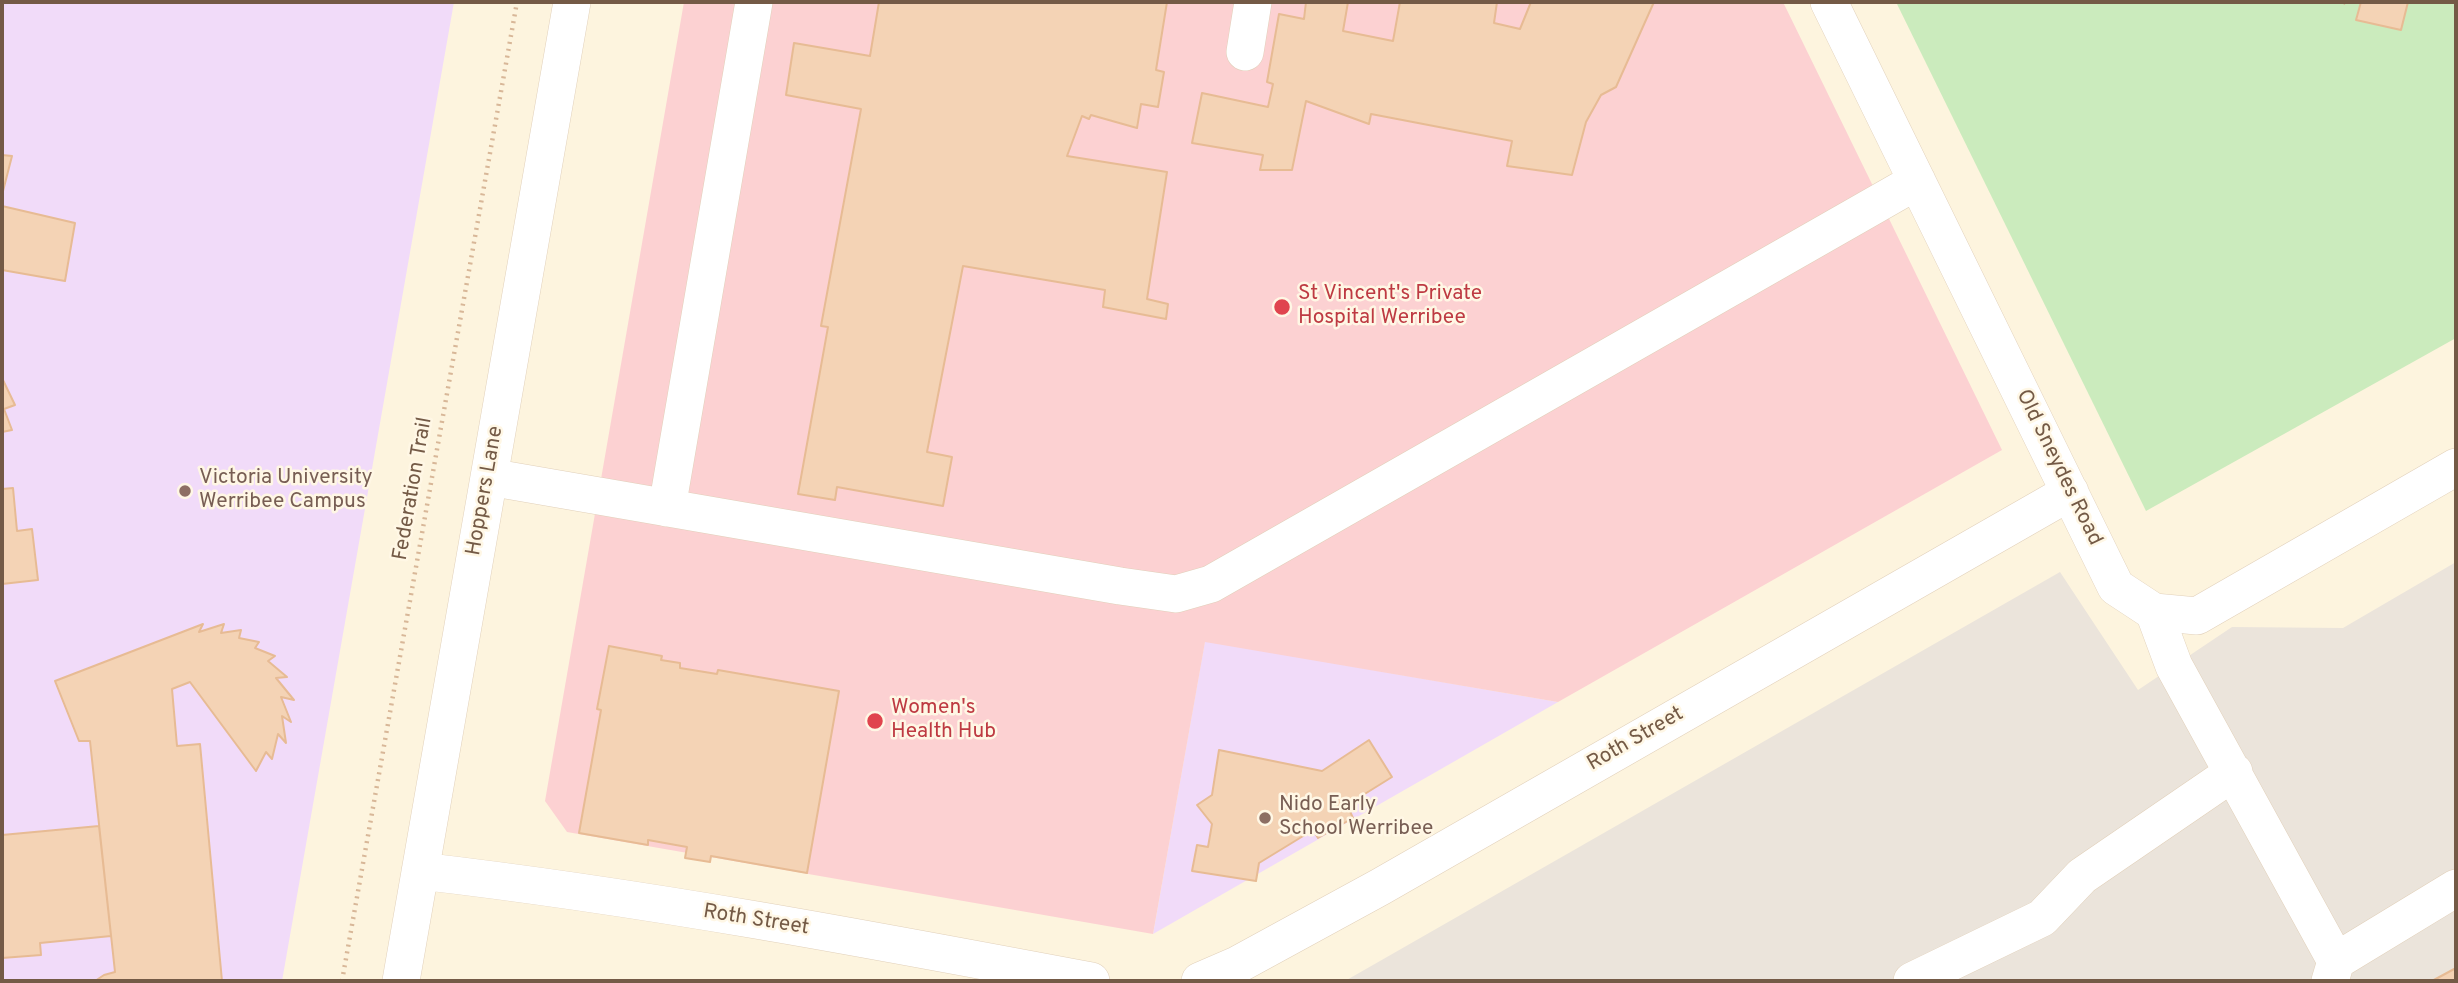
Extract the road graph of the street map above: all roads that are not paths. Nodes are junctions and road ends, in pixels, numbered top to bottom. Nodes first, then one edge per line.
1 (572, 2) edge
2 (754, 2) edge
3 (1254, 2) edge
4 (1829, 2) edge
5 (1245, 52) dead end
6 (1917, 181) junction
7 (2456, 467) edge
8 (489, 477) junction
9 (2070, 492) junction
10 (667, 508) junction
11 (2154, 612) junction
12 (2234, 772) junction
13 (420, 871) junction
14 (2456, 888) edge
15 (2333, 971) edge
16 (401, 981) edge
17 (1091, 981) edge
18 (1199, 981) edge
19 (1912, 981) edge

1 - 8 street, Hoppers Lane
2 - 10 street
3 - 5 street
4 - 6 street, Old Sneydes Road
6 - 9 street, Old Sneydes Road
6 - 10 street
7 - 11 street, Old Sneydes Road
8 - 10 street
8 - 13 street, Hoppers Lane
9 - 11 street, Old Sneydes Road
9 - 18 street, Roth Street
11 - 12 street
12 - 15 street
12 - 19 street
13 - 16 street, Hoppers Lane
13 - 17 street, Roth Street
14 - 15 street

